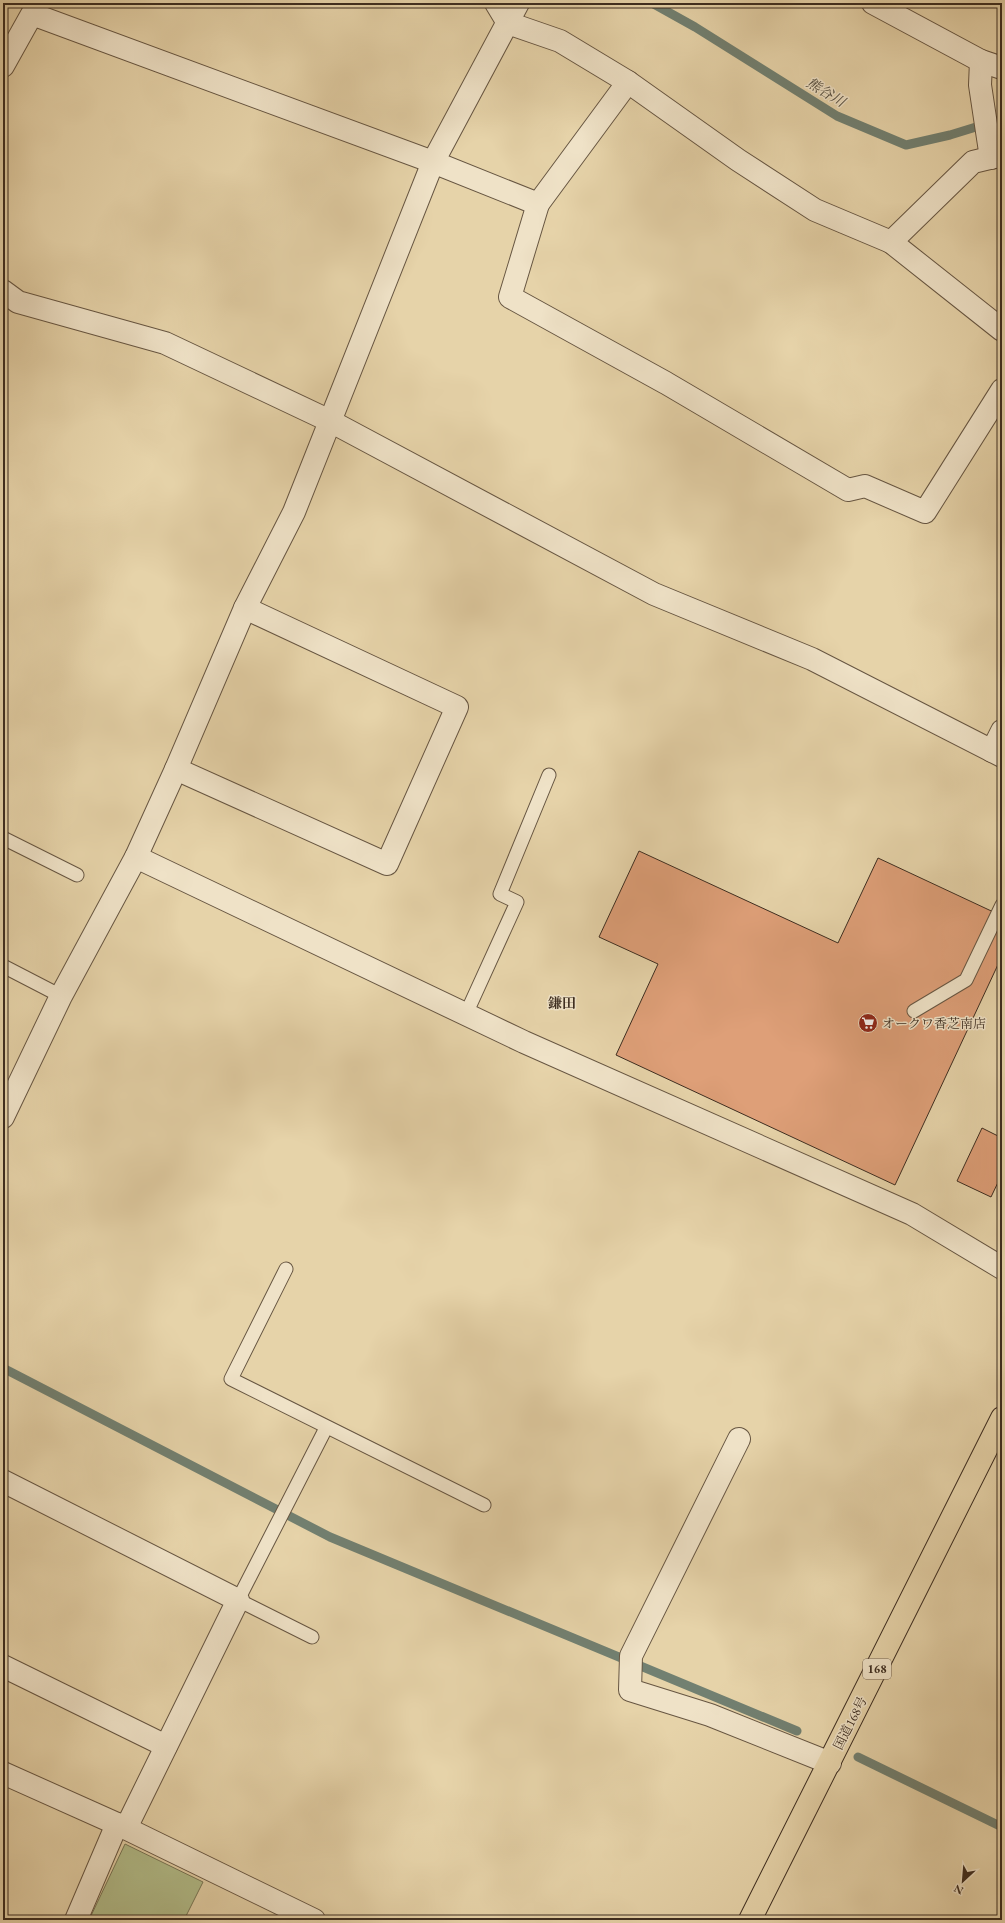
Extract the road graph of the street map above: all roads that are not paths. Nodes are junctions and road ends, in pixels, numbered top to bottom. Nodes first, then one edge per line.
1 (496, 3) edge
2 (518, 3) edge
3 (873, 3) edge
4 (34, 8) edge
5 (508, 23) junction
6 (981, 61) junction
7 (3, 66) edge
8 (1002, 68) edge
9 (628, 82) junction
10 (996, 156) edge
11 (433, 162) junction
12 (538, 204) junction
13 (891, 242) junction
14 (3, 291) edge
15 (1002, 330) edge
16 (1002, 390) edge
17 (330, 421) junction
18 (245, 608) junction
19 (1002, 731) edge
20 (997, 753) edge
21 (176, 769) junction
22 (549, 775) dead end
23 (3, 838) edge
24 (136, 857) junction
25 (77, 875) dead end
26 (1000, 910) edge
27 (3, 966) edge
28 (61, 996) junction
29 (914, 1011) dead end
30 (466, 1014) junction
31 (3, 1117) edge
32 (1002, 1268) edge
33 (286, 1269) dead end
34 (1002, 1418) edge
35 (326, 1428) junction
36 (739, 1439) dead end
37 (3, 1481) edge
38 (484, 1505) dead end
39 (238, 1600) junction
40 (312, 1637) dead end
41 (3, 1666) edge
42 (166, 1746) junction
43 (830, 1763) junction
44 (3, 1773) edge
45 (122, 1826) junction
46 (76, 1920) edge
47 (314, 1920) edge
48 (750, 1920) edge

1 - 5 street
2 - 5 street
3 - 6 street
4 - 7 street
4 - 11 street
5 - 9 street
5 - 11 street
6 - 8 street
6 - 10 street
9 - 12 street
9 - 13 street
10 - 13 street
11 - 12 street
11 - 17 street
12 - 16 street
13 - 15 street
14 - 17 street
17 - 18 street
17 - 20 street
18 - 21 street
18 - 21 street
19 - 20 street
21 - 24 street
22 - 30 lane
23 - 25 lane
24 - 28 street
24 - 30 street
26 - 29 lane
27 - 28 lane
28 - 31 street
30 - 32 street
33 - 35 lane
34 - 43 highway, 国道168号 / 168
35 - 38 lane
35 - 39 lane
36 - 43 street
37 - 39 street
39 - 40 lane
39 - 42 street
41 - 42 street
42 - 45 street
43 - 48 highway, 国道168号 / 168
44 - 45 street
45 - 46 street
45 - 47 street

